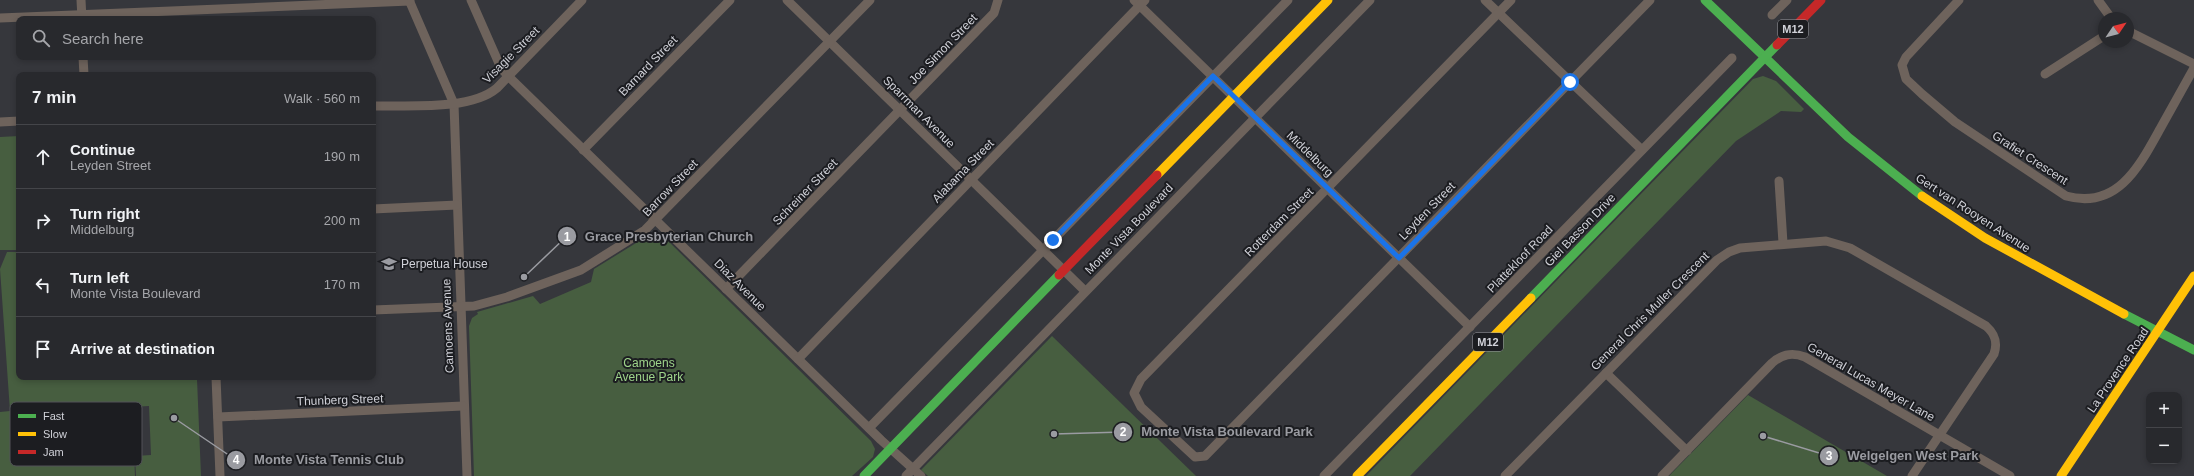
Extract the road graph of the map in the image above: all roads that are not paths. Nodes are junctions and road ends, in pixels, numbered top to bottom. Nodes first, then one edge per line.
1 (81, 0) edge
2 (410, 0) edge
3 (471, 0) edge
4 (582, 0) edge
5 (730, 0) edge
6 (787, 0) edge
7 (870, 0) edge
8 (998, 0) edge
9 (1288, 0) edge
10 (1328, 0) edge
11 (1370, 0) edge
12 (1485, 0) edge
13 (1511, 0) edge
14 (1650, 0) edge
15 (1705, 0) edge
16 (1787, 0) edge
17 (1821, 0) edge
18 (1959, 0) edge
19 (2098, 0) edge
20 (1139, 2) edge
21 (2107, 12) edge
22 (1499, 13) junction
23 (1772, 15) dead end
24 (82, 16) edge
25 (101, 16) edge
26 (0, 18) edge
27 (16, 18) edge
28 (2134, 34) edge
29 (2098, 40) edge
30 (830, 42) junction
31 (1765, 57) junction
32 (1732, 58) dead end
33 (83, 60) edge
34 (2194, 64) edge
35 (2194, 68) edge
36 (84, 72) edge
37 (2045, 74) dead end
38 (508, 76) junction
39 (1213, 76) junction
40 (1570, 82) junction
41 (1234, 96) junction
42 (454, 104) junction
43 (376, 106) edge
44 (900, 111) junction
45 (1255, 118) junction
46 (16, 121) edge
47 (0, 122) edge
48 (583, 150) junction
49 (1642, 150) junction
50 (971, 180) junction
51 (1779, 182) dead end
52 (1328, 188) junction
53 (457, 205) junction
54 (376, 209) edge
55 (655, 219) junction
56 (1783, 243) junction
57 (1042, 250) junction
58 (1399, 258) junction
59 (1064, 272) junction
60 (2194, 276) edge
61 (726, 289) junction
62 (1085, 291) junction
63 (460, 306) junction
64 (376, 310) edge
65 (1470, 327) junction
66 (2158, 333) junction
67 (2194, 350) edge
68 (798, 359) junction
69 (1606, 373) junction
70 (216, 380) edge
71 (463, 406) junction
72 (218, 417) junction
73 (869, 428) junction
74 (1940, 435) junction
75 (891, 449) junction
76 (1687, 451) junction
77 (1205, 456) joint
78 (913, 468) junction
79 (220, 476) edge
80 (467, 476) edge
81 (864, 476) edge
82 (906, 476) edge
83 (921, 476) edge
84 (1324, 476) edge
85 (1357, 476) edge
86 (1505, 476) edge
87 (1662, 476) edge
88 (1912, 476) edge
89 (2010, 476) edge
90 (2061, 476) edge

1 - 24 street
2 - 25 street
2 - 42 street
3 - 38 street, Diaz Avenue
4 - 38 street, Visagie Street
5 - 48 street, Barnard Street
6 - 30 street, Sparrman Avenue
7 - 30 street, Barrow Street
8 - 44 street, Joe Simon Street
9 - 39 street
10 - 41 main road, Monte Vista Boulevard
11 - 45 street, Monte Vista Boulevard
12 - 22 street
13 - 22 street, Rotterdam Street
14 - 40 street, Leyden Street
15 - 31 main road, Gert van Rooyen Avenue
16 - 23 street
17 - 31 main road, Giel Basson Drive / M12
18 - 35 street, Grafiet Crescent
19 - 21 street
20 - 39 street, Middelburg
20 - 50 street, Alabama Street
22 - 40 street
22 - 52 street, Rotterdam Street
26 - 27 street
28 - 34 street
29 - 37 street
30 - 44 street, Sparrman Avenue
30 - 55 street, Barrow Street
31 - 66 main road, Gert van Rooyen Avenue
31 - 85 main road, Giel Basson Drive / M12
32 - 49 street, Plattekloof Road
33 - 36 street
38 - 42 street, Visagie Street
38 - 48 street, Diaz Avenue
39 - 41 street, Middelburg
39 - 57 street
40 - 49 street
40 - 58 street, Leyden Street
41 - 45 street, Middelburg
41 - 59 main road, Monte Vista Boulevard
42 - 43 street, Visagie Street
42 - 53 street, Camoens Avenue
44 - 50 street, Sparrman Avenue
44 - 61 street, Schreiner Street
45 - 52 street, Middelburg
45 - 62 street, Monte Vista Boulevard
46 - 47 street
48 - 55 street, Diaz Avenue
49 - 65 street, Plattekloof Road
50 - 57 street, Sparrman Avenue
50 - 68 street, Alabama Street
51 - 56 street
52 - 58 street, Middelburg
52 - 77 street, Rotterdam Street
53 - 54 street
53 - 63 street, Camoens Avenue
55 - 61 street, Diaz Avenue
55 - 63 street, Barrow Street
56 - 69 street, General Chris Muller Crescent
56 - 74 street, General Chris Muller Crescent
57 - 59 street, Sparrman Avenue
57 - 73 street
58 - 65 street, Middelburg
58 - 77 street, Leyden Street
59 - 62 street, Sparrman Avenue
59 - 75 main road, Monte Vista Boulevard
60 - 66 main road, La Provence Road
61 - 68 street, Diaz Avenue
62 - 78 street, Monte Vista Boulevard
63 - 64 street, Barrow Street
63 - 71 street, Camoens Avenue
65 - 84 street, Plattekloof Road
66 - 67 main road, Gert van Rooyen Avenue
66 - 90 main road, La Provence Road
68 - 73 street, Diaz Avenue
69 - 76 street
69 - 86 street, General Chris Muller Crescent
70 - 72 street
71 - 72 street, Thunberg Street
71 - 80 street, Camoens Avenue
72 - 79 street
73 - 75 street, Diaz Avenue
74 - 76 street, General Lucas Meyer Lane
74 - 88 street
74 - 89 street, General Lucas Meyer Lane
75 - 78 street, Diaz Avenue
75 - 81 main road, Monte Vista Boulevard
76 - 87 street, General Lucas Meyer Lane
78 - 82 street, Monte Vista Boulevard
78 - 83 street, Diaz Avenue

